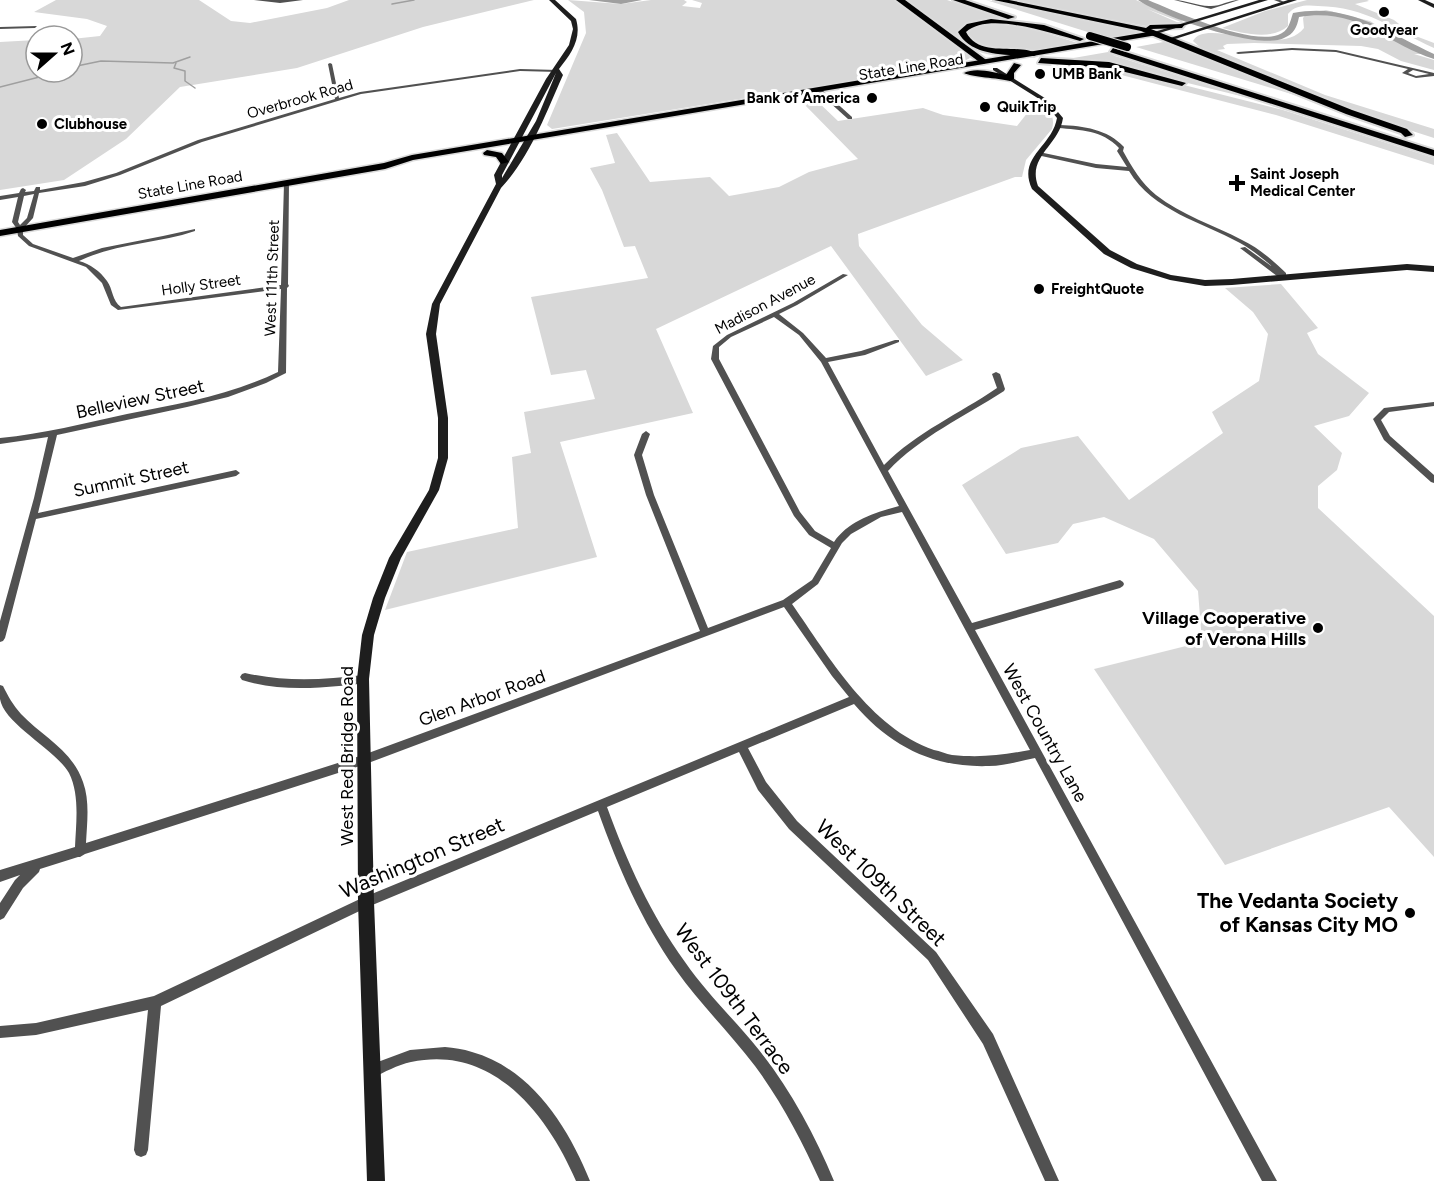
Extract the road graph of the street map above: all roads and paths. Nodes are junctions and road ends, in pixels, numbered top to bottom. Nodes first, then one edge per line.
1 (256, 0) edge
2 (301, 0) edge
3 (552, 0) edge
4 (900, 0) edge
5 (957, 0) edge
6 (976, 0) edge
7 (998, 0) edge
8 (1176, 0) edge
9 (1237, 0) edge
10 (1265, 0) edge
11 (1294, 0) edge
12 (1421, 0) edge
13 (1279, 1) edge
14 (1434, 6) edge
15 (1129, 26) junction
16 (1182, 26) junction
17 (24, 27) edge
18 (0, 28) edge
19 (1052, 30) junction
20 (1193, 32) junction
21 (1154, 33) junction
22 (1170, 39) junction
23 (1198, 50) junction
24 (1238, 53) dead end
25 (975, 54) junction
26 (1037, 58) junction
27 (985, 62) junction
28 (330, 64) dead end
29 (1017, 65) junction
30 (967, 69) junction
31 (995, 69) junction
32 (556, 73) junction
33 (1434, 75) edge
34 (1010, 79) junction
35 (821, 93) junction
36 (337, 99) junction
37 (850, 118) dead end
38 (539, 121) junction
39 (1340, 123) junction
40 (1060, 126) junction
41 (566, 132) junction
42 (1408, 135) junction
43 (528, 142) junction
44 (1434, 143) edge
45 (513, 145) junction
46 (487, 153) junction
47 (1039, 153) junction
48 (1434, 153) edge
49 (504, 162) junction
50 (385, 166) junction
51 (1129, 169) junction
52 (287, 183) junction
53 (500, 184) junction
54 (37, 190) junction
55 (22, 192) junction
56 (0, 195) edge
57 (20, 229) junction
58 (194, 230) dead end
59 (0, 233) edge
60 (73, 261) junction
61 (1434, 269) edge
62 (845, 275) dead end
63 (1283, 278) junction
64 (286, 286) junction
65 (774, 314) junction
66 (897, 341) dead end
67 (824, 361) junction
68 (282, 373) joint
69 (996, 374) dead end
70 (1434, 404) edge
71 (52, 434) junction
72 (646, 434) dead end
73 (0, 441) edge
74 (883, 471) junction
75 (236, 473) dead end
76 (1434, 480) edge
77 (904, 508) junction
78 (33, 517) junction
79 (836, 547) junction
80 (1120, 584) dead end
81 (786, 603) junction
82 (969, 628) junction
83 (705, 633) junction
84 (0, 638) edge
85 (245, 677) dead end
86 (363, 679) junction
87 (1, 696) edge
88 (855, 699) junction
89 (741, 746) junction
90 (1038, 753) junction
91 (363, 760) junction
92 (601, 805) junction
93 (80, 852) junction
94 (37, 866) junction
95 (0, 876) edge
96 (366, 902) junction
97 (0, 914) edge
98 (155, 1002) junction
99 (0, 1032) edge
100 (372, 1071) junction
101 (141, 1150) dead end
102 (376, 1181) edge
103 (583, 1181) edge
104 (826, 1181) edge
105 (1052, 1181) edge
106 (1270, 1181) edge

1 - 2 street
3 - 32 main road
4 - 25 highway
5 - 19 highway
6 - 42 highway, bridge
7 - 15 highway
8 - 9 street
10 - 16 main road, State Line Road
11 - 13 main road, State Line Road
12 - 14 main road
13 - 20 main road, State Line Road
15 - 16 highway
15 - 21 highway
16 - 21 main road, State Line Road
17 - 18 street
19 - 26 highway
19 - 39 highway
20 - 22 main road, State Line Road
20 - 23 highway
21 - 22 highway
21 - 26 main road, State Line Road
22 - 23 highway
22 - 26 main road, State Line Road
23 - 42 highway
24 - 33 street
25 - 27 highway
25 - 30 highway
26 - 27 main road, State Line Road
26 - 29 main road, State Line Road
26 - 39 highway
27 - 30 main road, State Line Road
27 - 31 main road
28 - 36 street
29 - 31 main road, State Line Road
29 - 34 main road
30 - 31 main road, State Line Road
30 - 34 main road
30 - 35 main road, State Line Road
31 - 34 main road
32 - 36 street, Overbrook Road
32 - 38 main road, West Red Bridge Road
32 - 45 main road, West Red Bridge Road
34 - 40 main road
35 - 37 street
35 - 41 main road, State Line Road
35 - 43 main road, State Line Road
36 - 54 street, Overbrook Road
38 - 41 main road
38 - 43 main road, West Red Bridge Road
39 - 48 highway
40 - 47 main road
40 - 51 street
41 - 43 main road, State Line Road
42 - 44 highway
43 - 45 main road, State Line Road
43 - 53 main road, West Red Bridge Road
45 - 46 main road, State Line Road
45 - 49 main road, West Red Bridge Road
45 - 50 main road, State Line Road
46 - 49 main road
46 - 50 main road, State Line Road
47 - 51 street
47 - 63 main road
49 - 53 main road, West Red Bridge Road
50 - 52 main road, State Line Road
51 - 63 street
52 - 57 main road, State Line Road
52 - 64 street, West 111th Street
53 - 86 main road, West Red Bridge Road
54 - 55 street, Overbrook Road
54 - 57 street
55 - 56 street, Overbrook Road
55 - 57 street
57 - 59 main road, State Line Road
57 - 60 street
58 - 60 street
60 - 64 street, Holly Street
61 - 63 main road
62 - 65 street, Madison Avenue
64 - 68 street, West 111th Street
65 - 67 street, West Country Lane
65 - 79 street, Madison Avenue
66 - 67 street
67 - 74 street, West Country Lane
68 - 71 street, Belleview Street
69 - 74 street
70 - 76 street
71 - 73 street, Belleview Street
71 - 78 street
72 - 83 street
74 - 77 street, West Country Lane
75 - 78 street, Summit Street
77 - 79 street, Glen Arbor Road
77 - 82 street, West Country Lane
78 - 84 street
79 - 81 street, Glen Arbor Road
80 - 82 street
81 - 83 street, Glen Arbor Road
81 - 88 street
82 - 90 street, West Country Lane
83 - 91 street, Glen Arbor Road
85 - 86 street
86 - 91 main road, West Red Bridge Road
87 - 93 street
88 - 89 street, Washington Street
88 - 90 street
89 - 92 street, Washington Street
89 - 105 street, West 109th Street
90 - 106 street, West Country Lane
91 - 93 street, Glen Arbor Road
91 - 96 main road, West Red Bridge Road
92 - 96 street, Washington Street
92 - 104 street, West 109th Terrace
93 - 94 street, Glen Arbor Road
94 - 95 street, Glen Arbor Road
94 - 97 street
96 - 98 street, Washington Street
96 - 100 main road, West Red Bridge Road
98 - 99 street, Washington Street
98 - 101 street
100 - 102 main road, West Red Bridge Road
100 - 103 street

